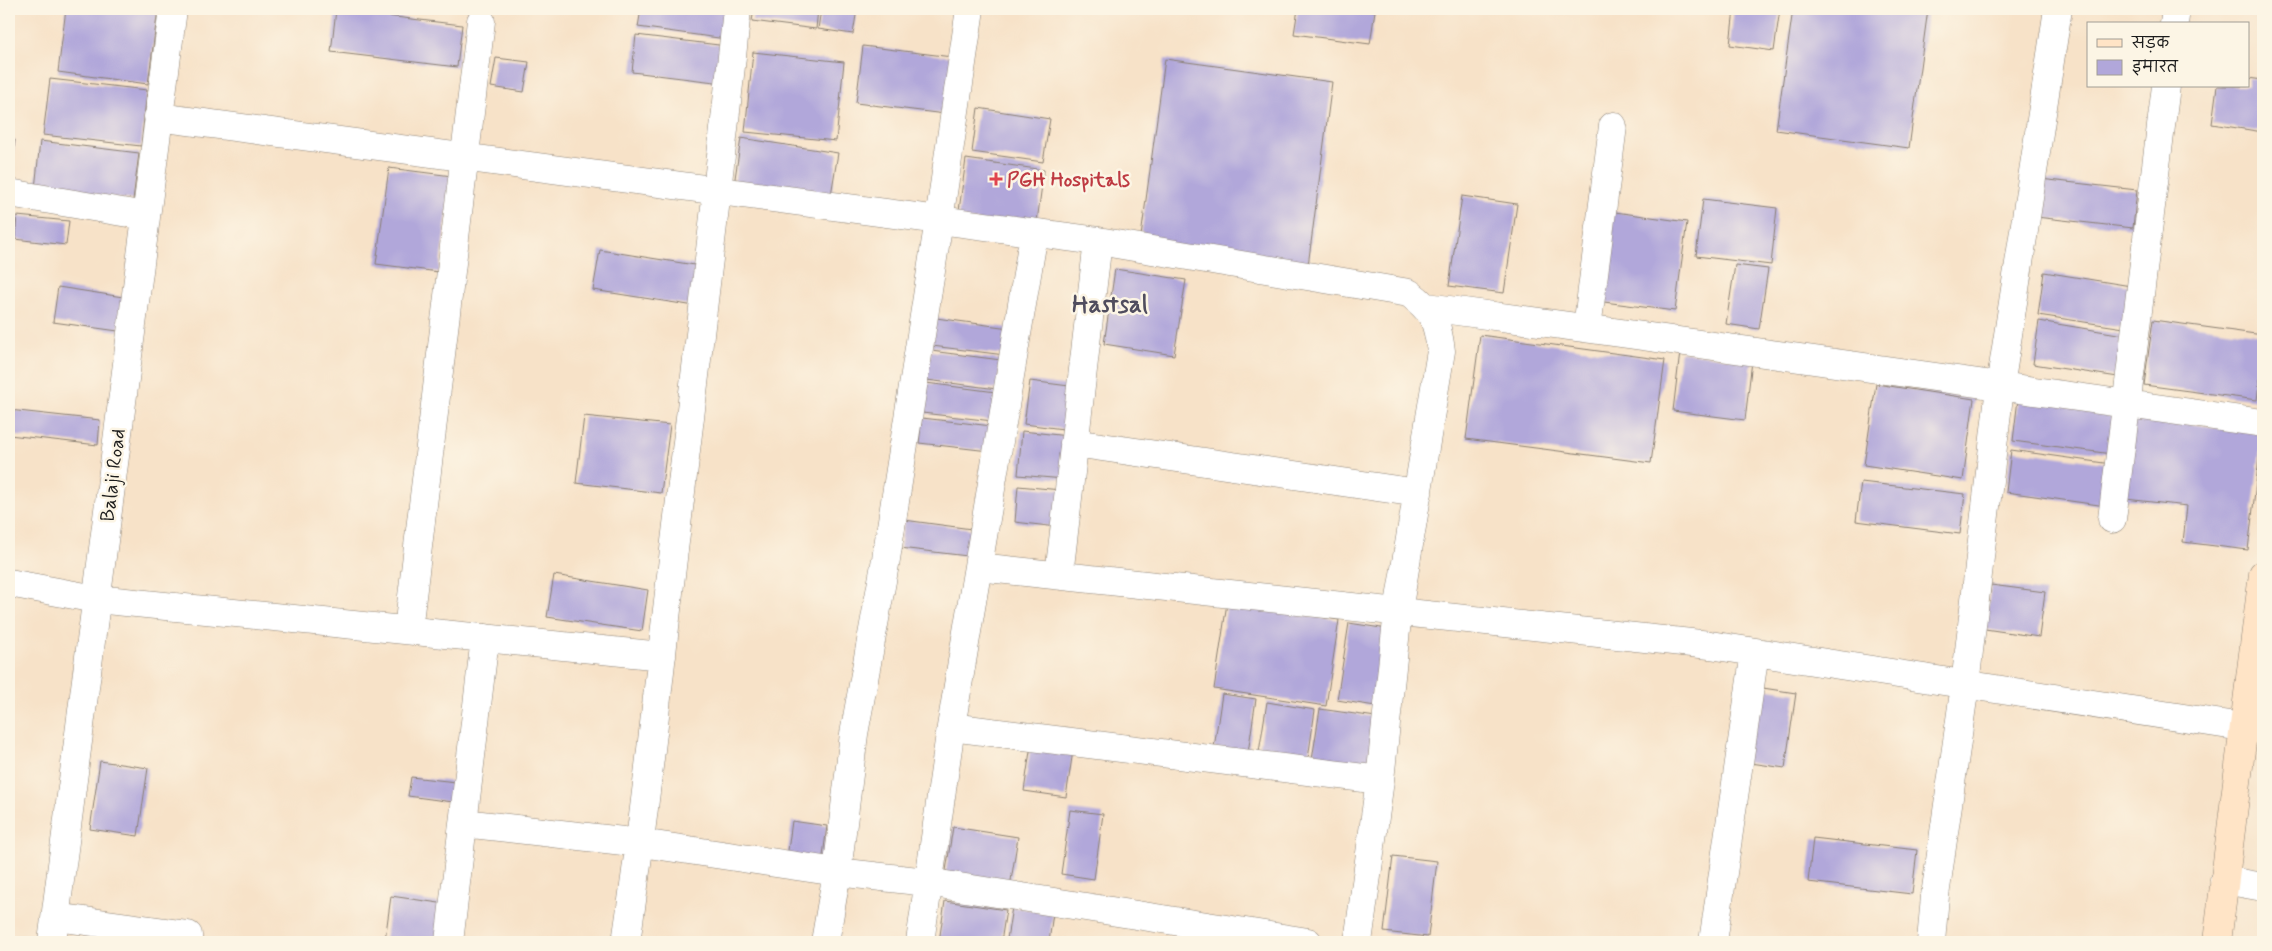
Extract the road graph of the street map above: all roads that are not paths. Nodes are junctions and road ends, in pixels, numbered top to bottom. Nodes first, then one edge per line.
1 (174, 9) edge
2 (737, 9) edge
3 (970, 9) edge
4 (2058, 9) edge
5 (2176, 9) edge
6 (481, 21) dead end
7 (2174, 22) edge
8 (2166, 88) edge
9 (158, 117) junction
10 (1612, 126) dead end
11 (464, 157) junction
12 (718, 191) junction
13 (9, 193) edge
14 (146, 216) junction
15 (939, 220) junction
16 (1034, 233) junction
17 (1098, 241) junction
18 (1427, 307) junction
19 (1587, 328) junction
20 (2000, 387) junction
21 (2126, 404) junction
22 (2263, 423) edge
23 (1074, 443) junction
24 (1418, 492) junction
25 (2112, 519) dead end
26 (978, 567) junction
27 (2263, 574) edge
28 (1059, 575) junction
29 (9, 583) edge
30 (96, 599) junction
31 (1398, 611) junction
32 (408, 630) junction
33 (485, 638) junction
34 (1755, 652) junction
35 (662, 656) junction
36 (1965, 685) junction
37 (2242, 726) junction
38 (951, 727) junction
39 (1380, 780) junction
40 (463, 823) junction
41 (641, 843) junction
42 (836, 872) junction
43 (2224, 880) junction
44 (927, 882) junction
45 (2263, 886) edge
46 (54, 929) edge
47 (188, 942) edge
48 (449, 942) edge
49 (626, 942) edge
50 (824, 942) edge
51 (920, 942) edge
52 (1308, 942) edge
53 (1358, 942) edge
54 (1713, 942) edge
55 (1931, 942) edge
56 (2217, 942) edge

1 - 9 street, Balaji Road
2 - 12 street
3 - 15 street
4 - 20 street
5 - 7 street
6 - 11 street
8 - 21 street
9 - 11 street
9 - 14 street, Balaji Road
10 - 19 street
11 - 12 street
11 - 32 street
12 - 15 street
12 - 35 street
13 - 14 street
14 - 30 street, Balaji Road
15 - 16 street
15 - 42 street
16 - 17 street
16 - 26 street
17 - 18 street
17 - 23 street
18 - 19 street
18 - 24 street
19 - 20 street
20 - 21 street
20 - 36 street
21 - 22 street
21 - 25 street
23 - 24 street
23 - 28 street
24 - 31 street
26 - 28 street
26 - 38 street
27 - 37 street
28 - 31 street
29 - 30 street
30 - 32 street
30 - 46 street, Balaji Road
31 - 34 street
31 - 39 street
32 - 33 street
33 - 35 street
33 - 40 street
34 - 36 street
34 - 54 street
35 - 41 street
36 - 37 street
36 - 55 street
37 - 43 street
38 - 39 street
38 - 44 street
39 - 53 street
40 - 41 street
40 - 48 street
41 - 42 street
41 - 49 street
42 - 44 street
42 - 50 street
43 - 45 street
43 - 56 street
44 - 51 street
44 - 52 street
46 - 47 street

